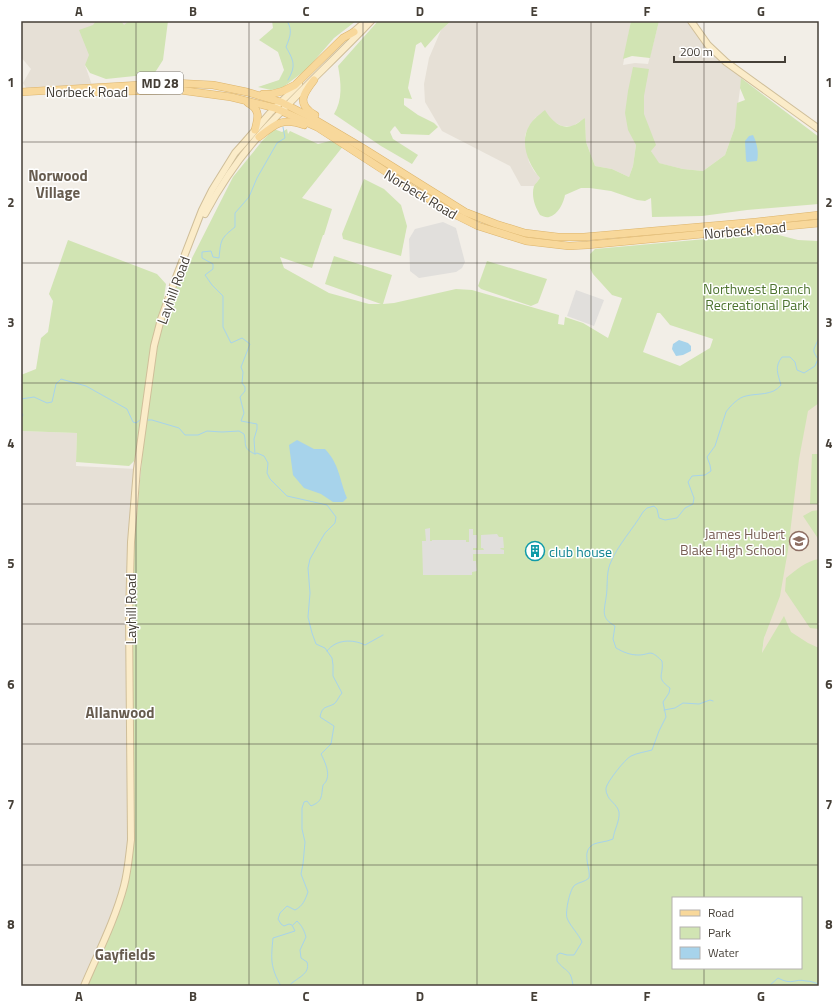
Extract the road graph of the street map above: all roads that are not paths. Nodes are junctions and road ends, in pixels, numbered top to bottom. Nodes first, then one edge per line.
1 (366, 21) edge
2 (371, 21) edge
3 (691, 21) edge
4 (354, 32) junction
5 (314, 80) junction
6 (37, 91) junction
7 (21, 92) edge
8 (247, 92) junction
9 (231, 96) junction
10 (281, 107) junction
11 (819, 129) edge
12 (257, 133) junction
13 (355, 151) junction
14 (376, 156) junction
15 (819, 215) edge
16 (819, 223) edge
17 (84, 986) edge

1 - 4 main road, Layhill Road
2 - 5 main road, Layhill Road
3 - 11 main road
4 - 8 main road
4 - 10 main road, Layhill Road
5 - 10 main road, Layhill Road
5 - 14 main road
6 - 7 main road, Norbeck Road / MD 28
6 - 8 main road, Norbeck Road / MD 28
6 - 9 main road, Norbeck Road / MD 28
8 - 10 main road, Norbeck Road / MD 28
9 - 10 main road, Norbeck Road / MD 28
9 - 12 main road
10 - 12 main road, Layhill Road
10 - 13 main road, Norbeck Road
10 - 14 main road, Norbeck Road
12 - 13 main road
12 - 17 main road, Layhill Road
13 - 16 main road, Norbeck Road
14 - 15 main road, Norbeck Road

